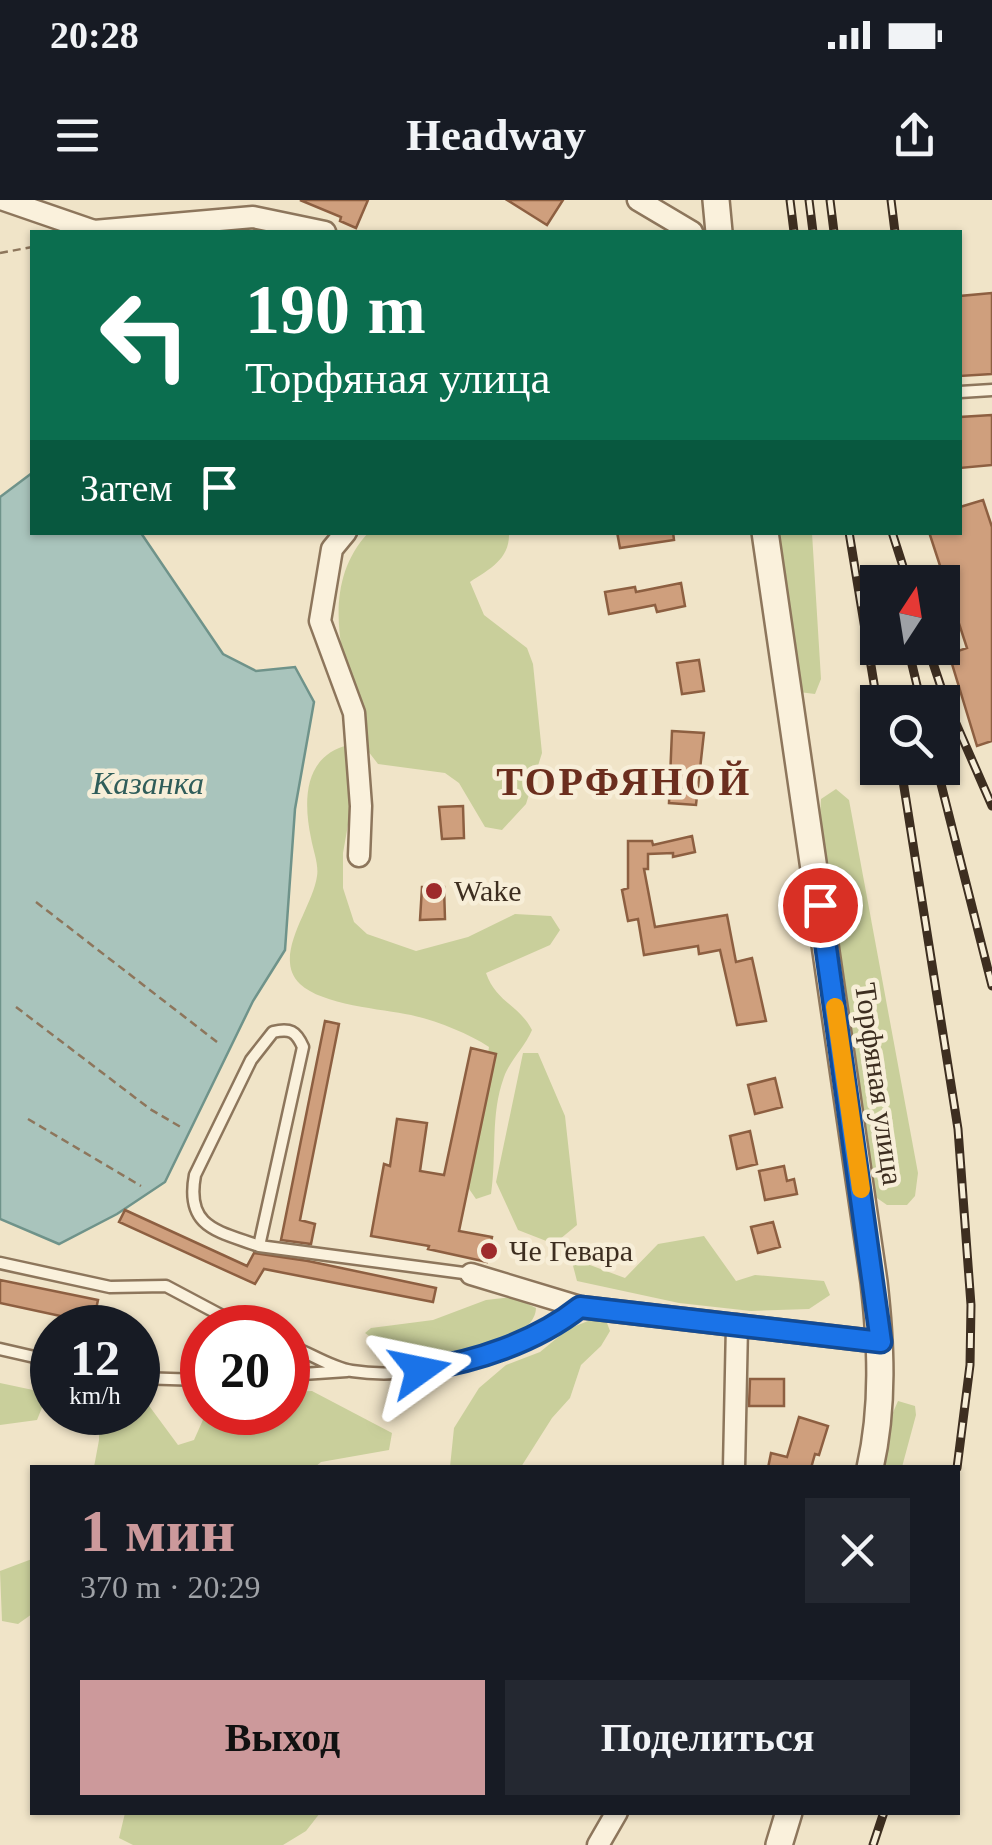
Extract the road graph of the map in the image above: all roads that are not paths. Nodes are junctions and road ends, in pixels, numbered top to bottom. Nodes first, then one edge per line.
1 (4, 200) edge
2 (638, 200) edge
3 (716, 200) edge
4 (88, 230) edge
5 (115, 230) edge
6 (314, 230) edge
7 (689, 230) edge
8 (719, 230) edge
9 (992, 390) edge
10 (962, 392) edge
11 (343, 535) edge
12 (764, 535) edge
13 (359, 856) dead end
14 (259, 1246) junction
15 (0, 1263) edge
16 (470, 1274) joint
17 (202, 1305) edge
18 (580, 1307) junction
19 (737, 1325) junction
20 (881, 1342) junction
21 (0, 1349) edge
22 (310, 1354) edge
23 (30, 1355) edge
24 (348, 1371) junction
25 (310, 1374) edge
26 (734, 1465) edge
27 (870, 1465) edge
28 (615, 1815) edge
29 (787, 1815) edge
30 (598, 1845) edge
31 (779, 1845) edge

1 - 4 street
2 - 7 street
3 - 8 street
5 - 6 street
9 - 10 lane
11 - 13 street
12 - 20 street, Торфяная улица
14 - 14 lane
14 - 16 lane
15 - 17 lane
16 - 18 street
18 - 19 street
18 - 24 lane
19 - 20 street
19 - 26 street
20 - 27 street, Торфяная улица
21 - 23 lane
22 - 24 lane
24 - 25 lane
28 - 30 street
29 - 31 street

